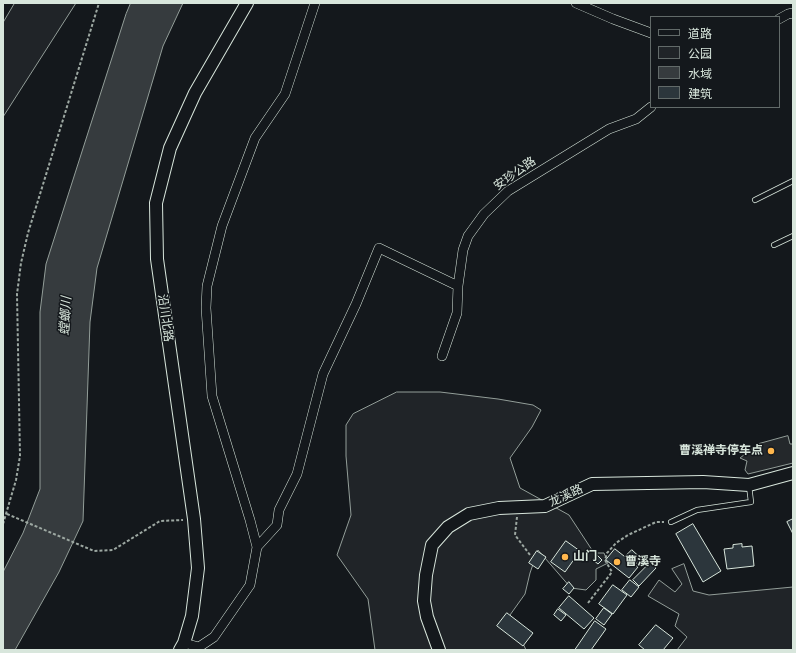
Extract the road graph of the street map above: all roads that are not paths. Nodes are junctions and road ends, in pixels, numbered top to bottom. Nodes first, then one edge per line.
1 (247, 3) edge
2 (315, 3) edge
3 (576, 3) edge
4 (793, 13) edge
5 (780, 18) edge
6 (650, 33) edge
7 (650, 108) edge
8 (793, 181) edge
9 (755, 200) dead end
10 (793, 236) edge
11 (774, 245) dead end
12 (458, 286) junction
13 (442, 356) dead end
14 (793, 473) edge
15 (749, 485) junction
16 (671, 522) road end
17 (257, 547) junction
18 (182, 647) edge
19 (439, 650) edge

1 - 18 main road, 沿川北路
2 - 17 street
3 - 6 street
4 - 5 street
7 - 12 street, 安珍公路
8 - 9 lane
10 - 11 lane
12 - 13 street, 安珍公路
12 - 17 street
14 - 15 main road, 龙溪路
15 - 16 lane
15 - 19 main road, 龙溪路
17 - 18 street

